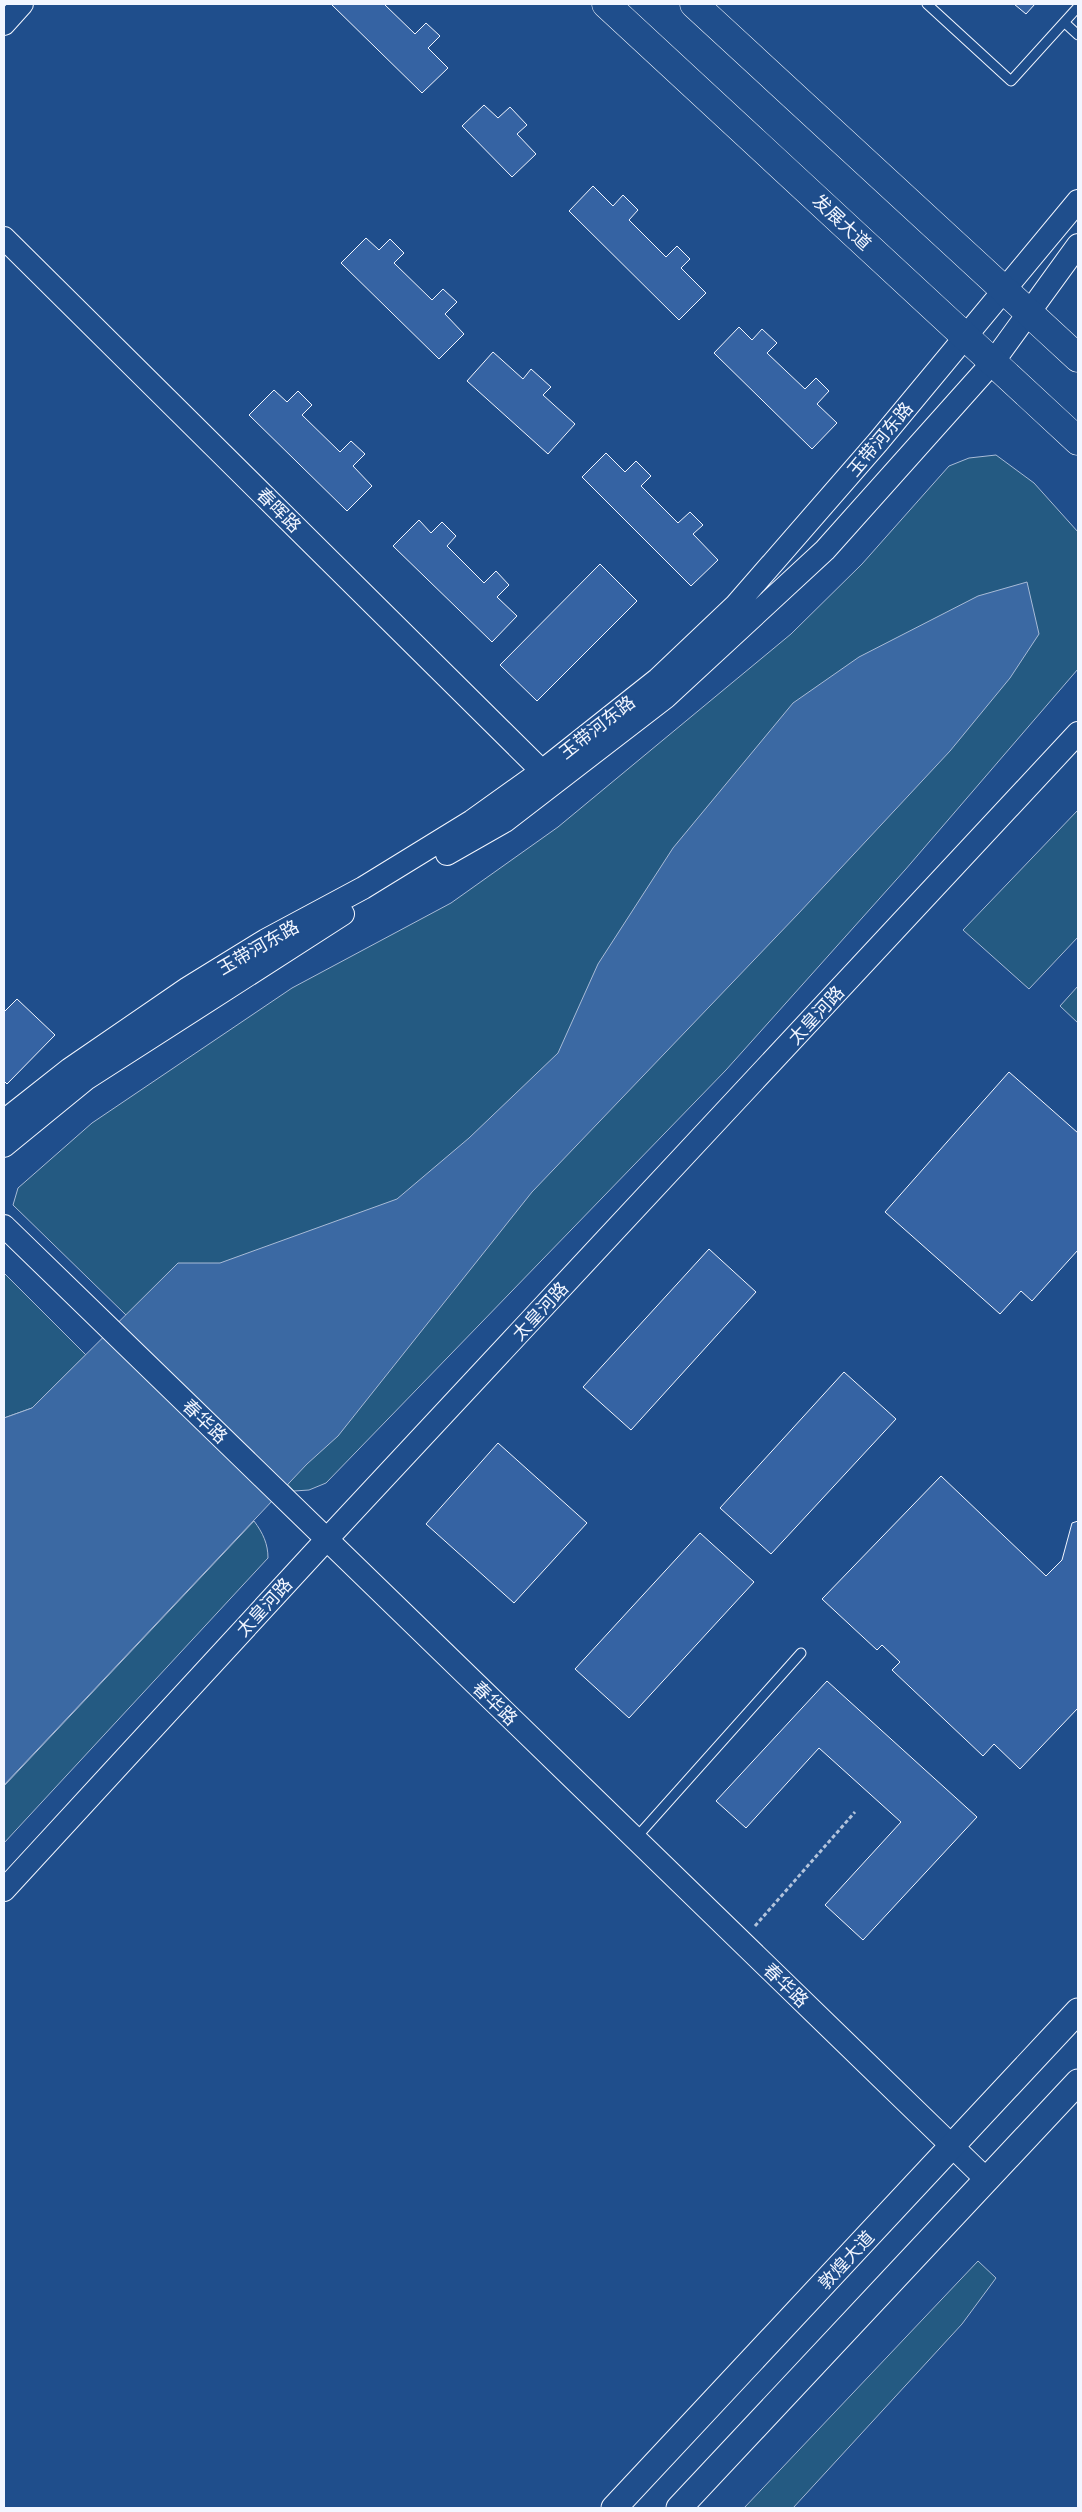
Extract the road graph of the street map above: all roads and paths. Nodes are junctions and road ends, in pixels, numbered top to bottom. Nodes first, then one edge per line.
1 (22, 4) edge
2 (606, 4) edge
3 (694, 4) edge
4 (927, 4) edge
5 (1078, 7) edge
6 (1064, 23) junction
7 (4, 24) edge
8 (1078, 35) edge
9 (1078, 201) edge
10 (4, 238) edge
11 (1078, 246) edge
12 (1005, 290) junction
13 (1030, 314) junction
14 (966, 337) junction
15 (1078, 358) edge
16 (993, 362) junction
17 (1078, 441) edge
18 (1078, 733) edge
19 (548, 777) junction
20 (4, 1121) edge
21 (4, 1146) edge
22 (4, 1226) edge
23 (327, 1539) junction
24 (801, 1653) dead end
25 (855, 1812) dead end
26 (635, 1839) junction
27 (4, 1890) edge
28 (741, 1942) junction
29 (1078, 2012) edge
30 (1078, 2082) edge
31 (952, 2147) junction
32 (987, 2180) junction
33 (614, 2508) edge
34 (680, 2508) edge

1 - 7 street
2 - 14 main road, 发展大道
3 - 12 main road
4 - 6 lane
5 - 6 lane
6 - 8 lane
9 - 12 street, 玉带河东路
10 - 19 street, 春晖路
11 - 13 street, 玉带河东路
12 - 13 main road
12 - 14 street, 玉带河东路
13 - 15 main road
13 - 16 street, 玉带河东路
14 - 16 main road, 发展大道
14 - 19 street, 玉带河东路
16 - 17 main road, 发展大道
16 - 19 street, 玉带河东路
18 - 23 street, 太皇河路
19 - 20 street, 玉带河东路
19 - 21 street, 玉带河东路
22 - 23 street, 春华路
23 - 26 street, 春华路
23 - 27 street, 太皇河路
24 - 26 lane
25 - 28 path
26 - 28 street, 春华路
28 - 31 street, 春华路
29 - 31 main road, 敦煌大道
30 - 32 main road
31 - 32 street, 春华路
31 - 33 main road, 敦煌大道
32 - 34 main road

